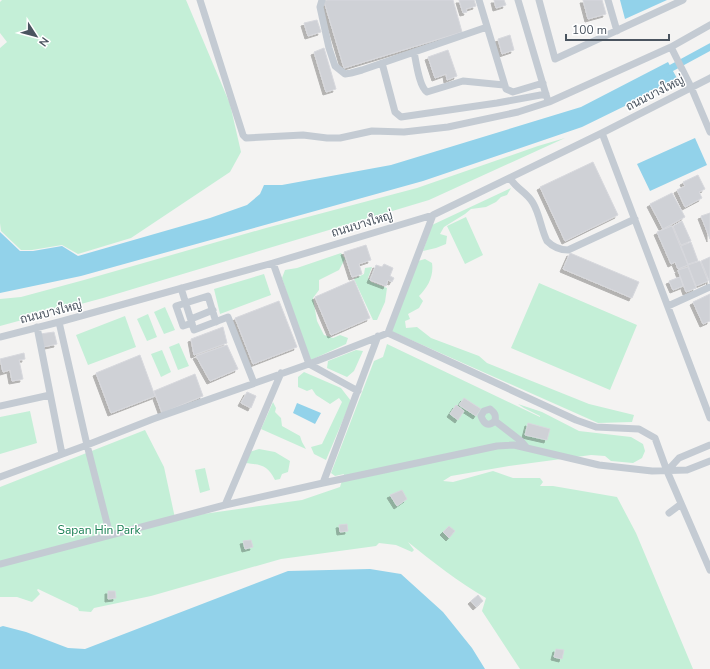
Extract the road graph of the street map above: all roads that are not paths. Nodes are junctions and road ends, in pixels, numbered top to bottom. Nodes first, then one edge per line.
1 (200, 0) edge
2 (322, 0) edge
3 (479, 0) edge
4 (518, 0) edge
5 (539, 0) edge
6 (608, 0) edge
7 (684, 0) edge
8 (710, 25) edge
9 (487, 27) junction
10 (617, 31) junction
11 (670, 47) junction
12 (414, 52) junction
13 (382, 63) junction
14 (710, 78) edge
15 (543, 83) junction
16 (504, 86) junction
17 (691, 87) junction
18 (546, 94) junction
19 (548, 102) junction
20 (710, 132) edge
21 (602, 133) junction
22 (510, 178) junction
23 (433, 215) junction
24 (634, 219) junction
25 (273, 263) junction
26 (710, 287) edge
27 (181, 288) junction
28 (186, 303) junction
29 (668, 306) junction
30 (213, 310) junction
31 (191, 321) junction
32 (59, 322) junction
33 (216, 322) junction
34 (37, 327) junction
35 (388, 333) junction
36 (0, 336) edge
37 (378, 336) junction
38 (309, 364) junction
39 (281, 373) junction
40 (254, 383) junction
41 (358, 391) junction
42 (50, 395) junction
43 (704, 401) junction
44 (0, 406) edge
45 (710, 407) edge
46 (710, 418) edge
47 (495, 421) dead end
48 (87, 445) junction
49 (710, 445) edge
50 (527, 448) junction
51 (62, 454) junction
52 (710, 461) edge
53 (667, 471) junction
54 (0, 477) edge
55 (323, 483) junction
56 (682, 504) junction
57 (225, 505) junction
58 (669, 513) dead end
59 (110, 535) junction
60 (0, 564) edge
61 (710, 570) edge

1 - 19 street
2 - 13 street
3 - 9 street
4 - 15 street
5 - 10 street
6 - 10 street
7 - 10 street
8 - 11 street
9 - 12 street
9 - 16 street
11 - 17 street
11 - 19 street
12 - 13 street
12 - 16 street
13 - 18 street
14 - 17 street, ถนนบางใหญ่
15 - 16 street
15 - 18 street
17 - 20 street
17 - 21 street, ถนนบางใหญ่
18 - 19 street
21 - 22 street, ถนนบางใหญ่
21 - 24 street
22 - 23 street, ถนนบางใหญ่
22 - 24 street
23 - 25 street, ถนนบางใหญ่
23 - 35 street
24 - 29 street
25 - 27 street, ถนนบางใหญ่
25 - 38 street
26 - 29 street
27 - 28 street
27 - 32 street, ถนนบางใหญ่
28 - 30 street
28 - 31 street
29 - 43 street
30 - 31 street
30 - 33 street
31 - 33 street
32 - 34 street, ถนนบางใหญ่
32 - 48 street
33 - 40 street
34 - 36 street, ถนนบางใหญ่
34 - 42 street
35 - 37 street
35 - 53 street
37 - 38 street
37 - 41 street
38 - 39 street
38 - 41 street
39 - 40 street
39 - 57 street
40 - 48 street
41 - 55 street
42 - 44 street
42 - 51 street
43 - 45 street
43 - 46 street
47 - 50 street
48 - 51 street
48 - 59 street
49 - 53 street
50 - 53 street
50 - 55 street
51 - 54 street
52 - 53 street
53 - 56 street
55 - 57 street
56 - 58 street
56 - 61 street
57 - 59 street
59 - 60 street

